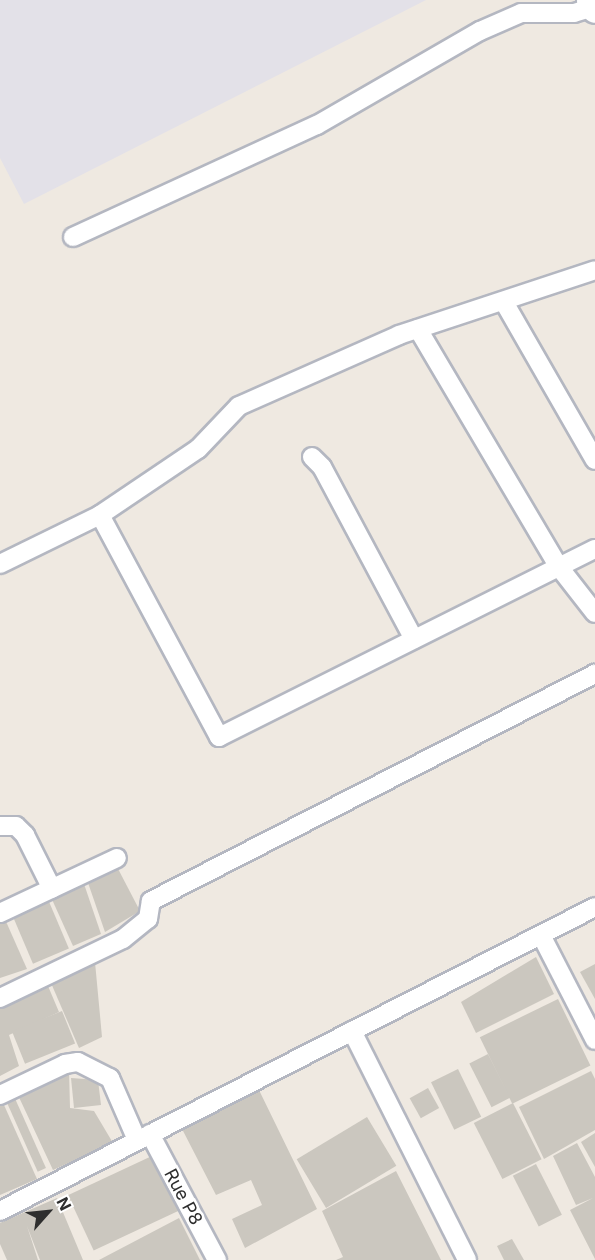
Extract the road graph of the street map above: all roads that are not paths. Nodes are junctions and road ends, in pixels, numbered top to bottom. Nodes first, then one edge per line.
1 (593, 6) edge
2 (73, 237) dead end
3 (595, 270) edge
4 (504, 302) junction
5 (418, 329) junction
6 (312, 457) dead end
7 (595, 460) edge
8 (100, 515) junction
9 (595, 549) edge
10 (0, 564) edge
11 (559, 567) junction
12 (595, 613) edge
13 (414, 639) junction
14 (595, 674) edge
15 (0, 826) edge
16 (117, 858) dead end
17 (52, 889) junction
18 (595, 907) edge
19 (0, 913) edge
20 (541, 935) junction
21 (0, 998) edge
22 (352, 1031) junction
23 (595, 1040) edge
24 (0, 1095) edge
25 (144, 1137) junction
26 (0, 1211) edge
27 (217, 1260) edge
28 (467, 1260) edge

1 - 2 street
3 - 4 street
4 - 5 street
4 - 7 street
5 - 8 street
5 - 11 street
6 - 13 street
8 - 10 street
8 - 13 street
9 - 11 street
11 - 12 street
11 - 13 street
14 - 21 street
15 - 17 street
16 - 17 street
17 - 19 street
18 - 20 street
20 - 22 street
20 - 23 street
22 - 25 street
22 - 28 street
24 - 25 street, Rue P8
25 - 26 street
25 - 27 street, Rue P8

